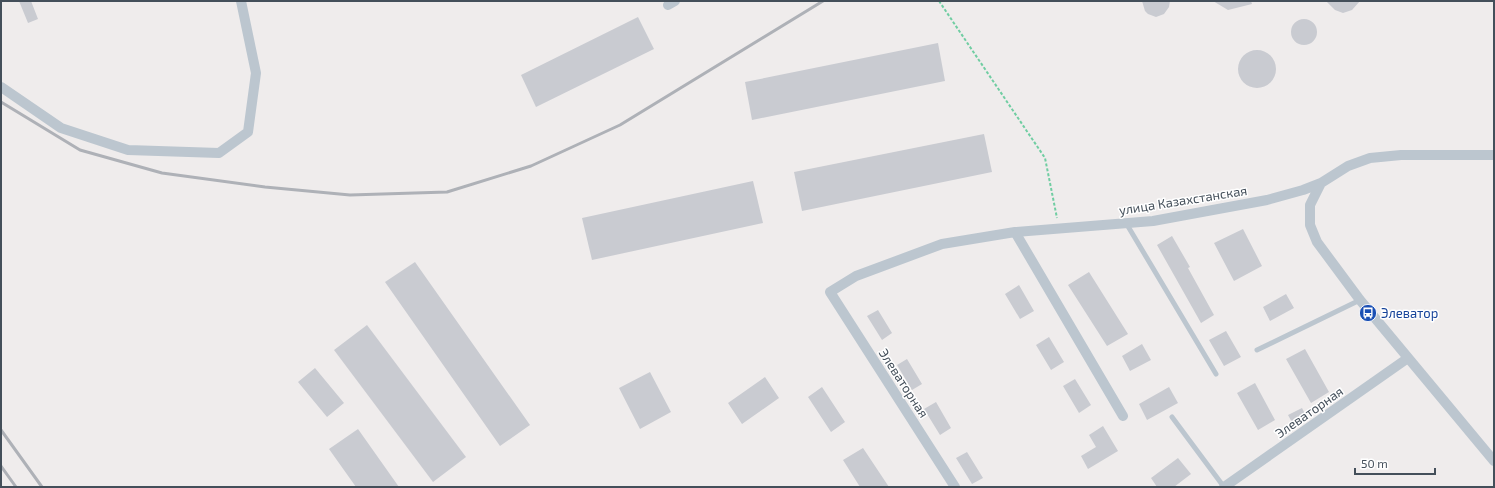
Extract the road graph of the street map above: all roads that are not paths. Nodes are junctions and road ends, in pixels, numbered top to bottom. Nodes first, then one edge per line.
1 (241, 1) edge
2 (1, 87) edge
3 (1494, 155) edge
4 (1321, 182) junction
5 (1126, 223) junction
6 (1015, 232) junction
7 (830, 292) joint
8 (1360, 300) junction
9 (1257, 350) dead end
10 (1408, 358) junction
11 (1216, 374) dead end
12 (1123, 416) dead end
13 (1172, 417) dead end
14 (1494, 462) edge
15 (955, 487) edge
16 (1224, 487) edge

1 - 2 street
3 - 4 street, улица Казахстанская
4 - 5 street, улица Казахстанская
4 - 8 street
5 - 6 street, улица Казахстанская
5 - 11 lane
6 - 7 street, улица Казахстанская
6 - 12 street
7 - 15 street, Элеваторная
8 - 9 lane
8 - 10 street
10 - 14 street
10 - 16 street, Элеваторная
13 - 16 lane

